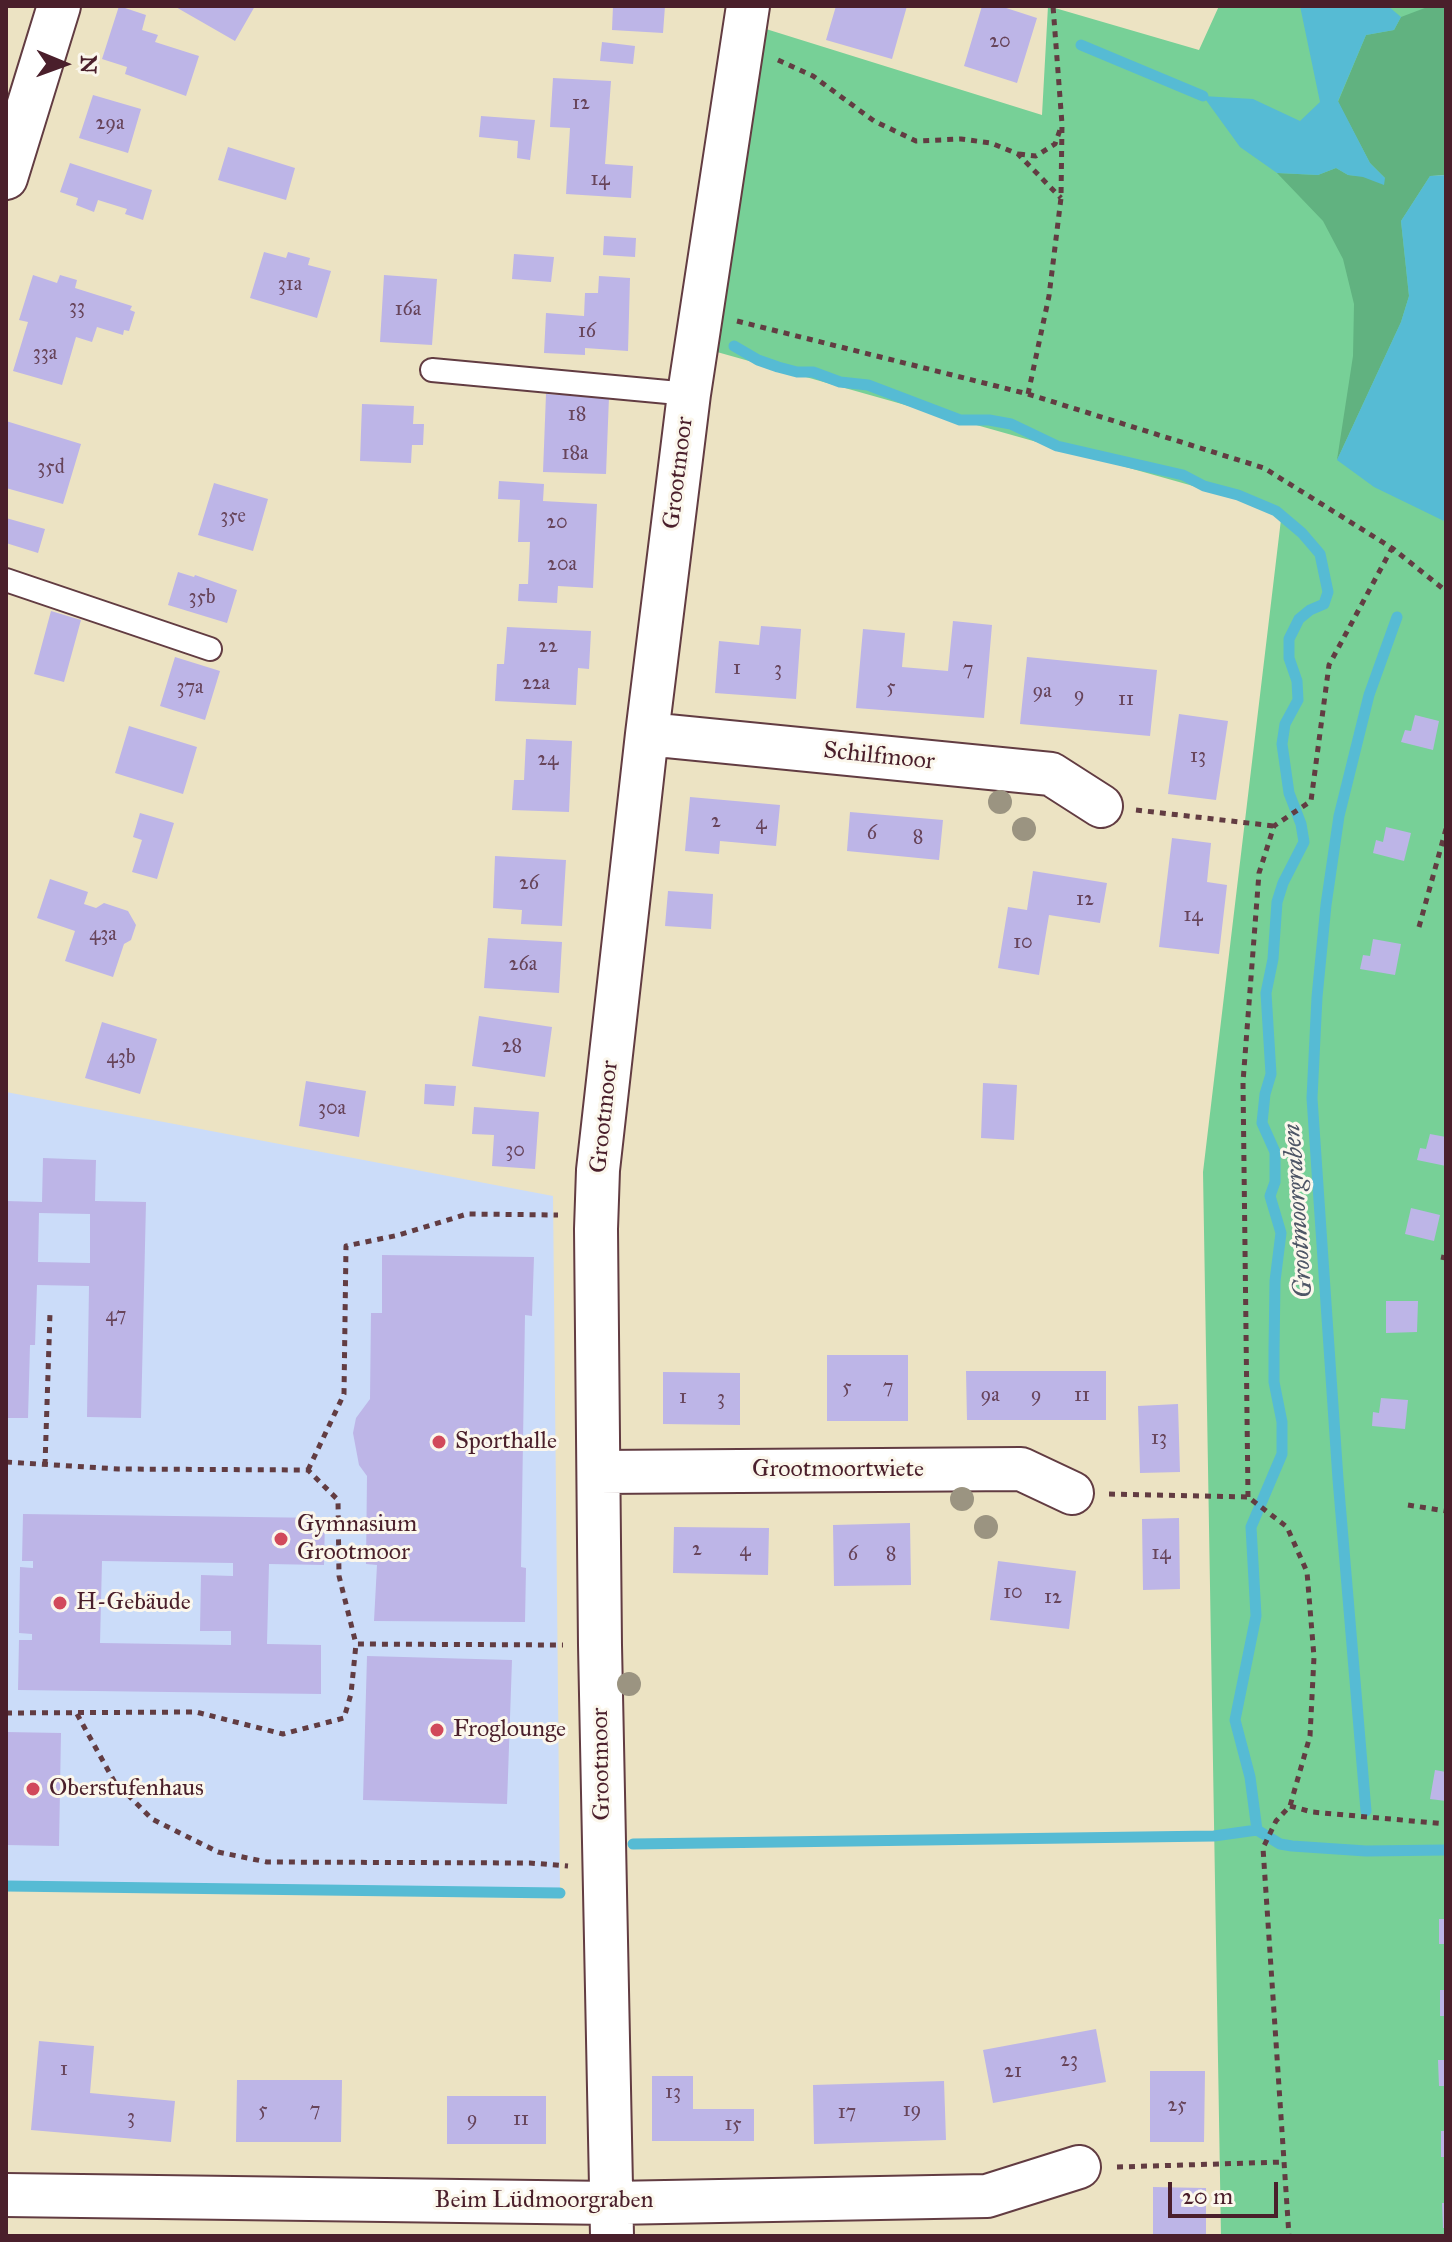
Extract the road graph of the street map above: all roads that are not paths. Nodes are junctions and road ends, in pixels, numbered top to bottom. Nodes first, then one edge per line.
1 (59, 6) edge
2 (748, 6) edge
3 (6, 178) edge
4 (432, 370) dead end
5 (689, 394) junction
6 (6, 580) edge
7 (210, 649) dead end
8 (647, 734) junction
9 (1101, 806) road end
10 (599, 1472) junction
11 (1072, 1493) road end
12 (1079, 2167) road end
13 (6, 2195) edge
14 (612, 2220) edge

1 - 3 street
2 - 5 street, Grootmoor
4 - 5 lane
5 - 8 street, Grootmoor
6 - 7 lane
8 - 9 street, Schilfmoor
8 - 10 street, Grootmoor
10 - 11 street, Grootmoortwiete
10 - 14 street, Grootmoor
12 - 14 street, Beim Lüdmoorgraben
13 - 14 street, Beim Lüdmoorgraben

